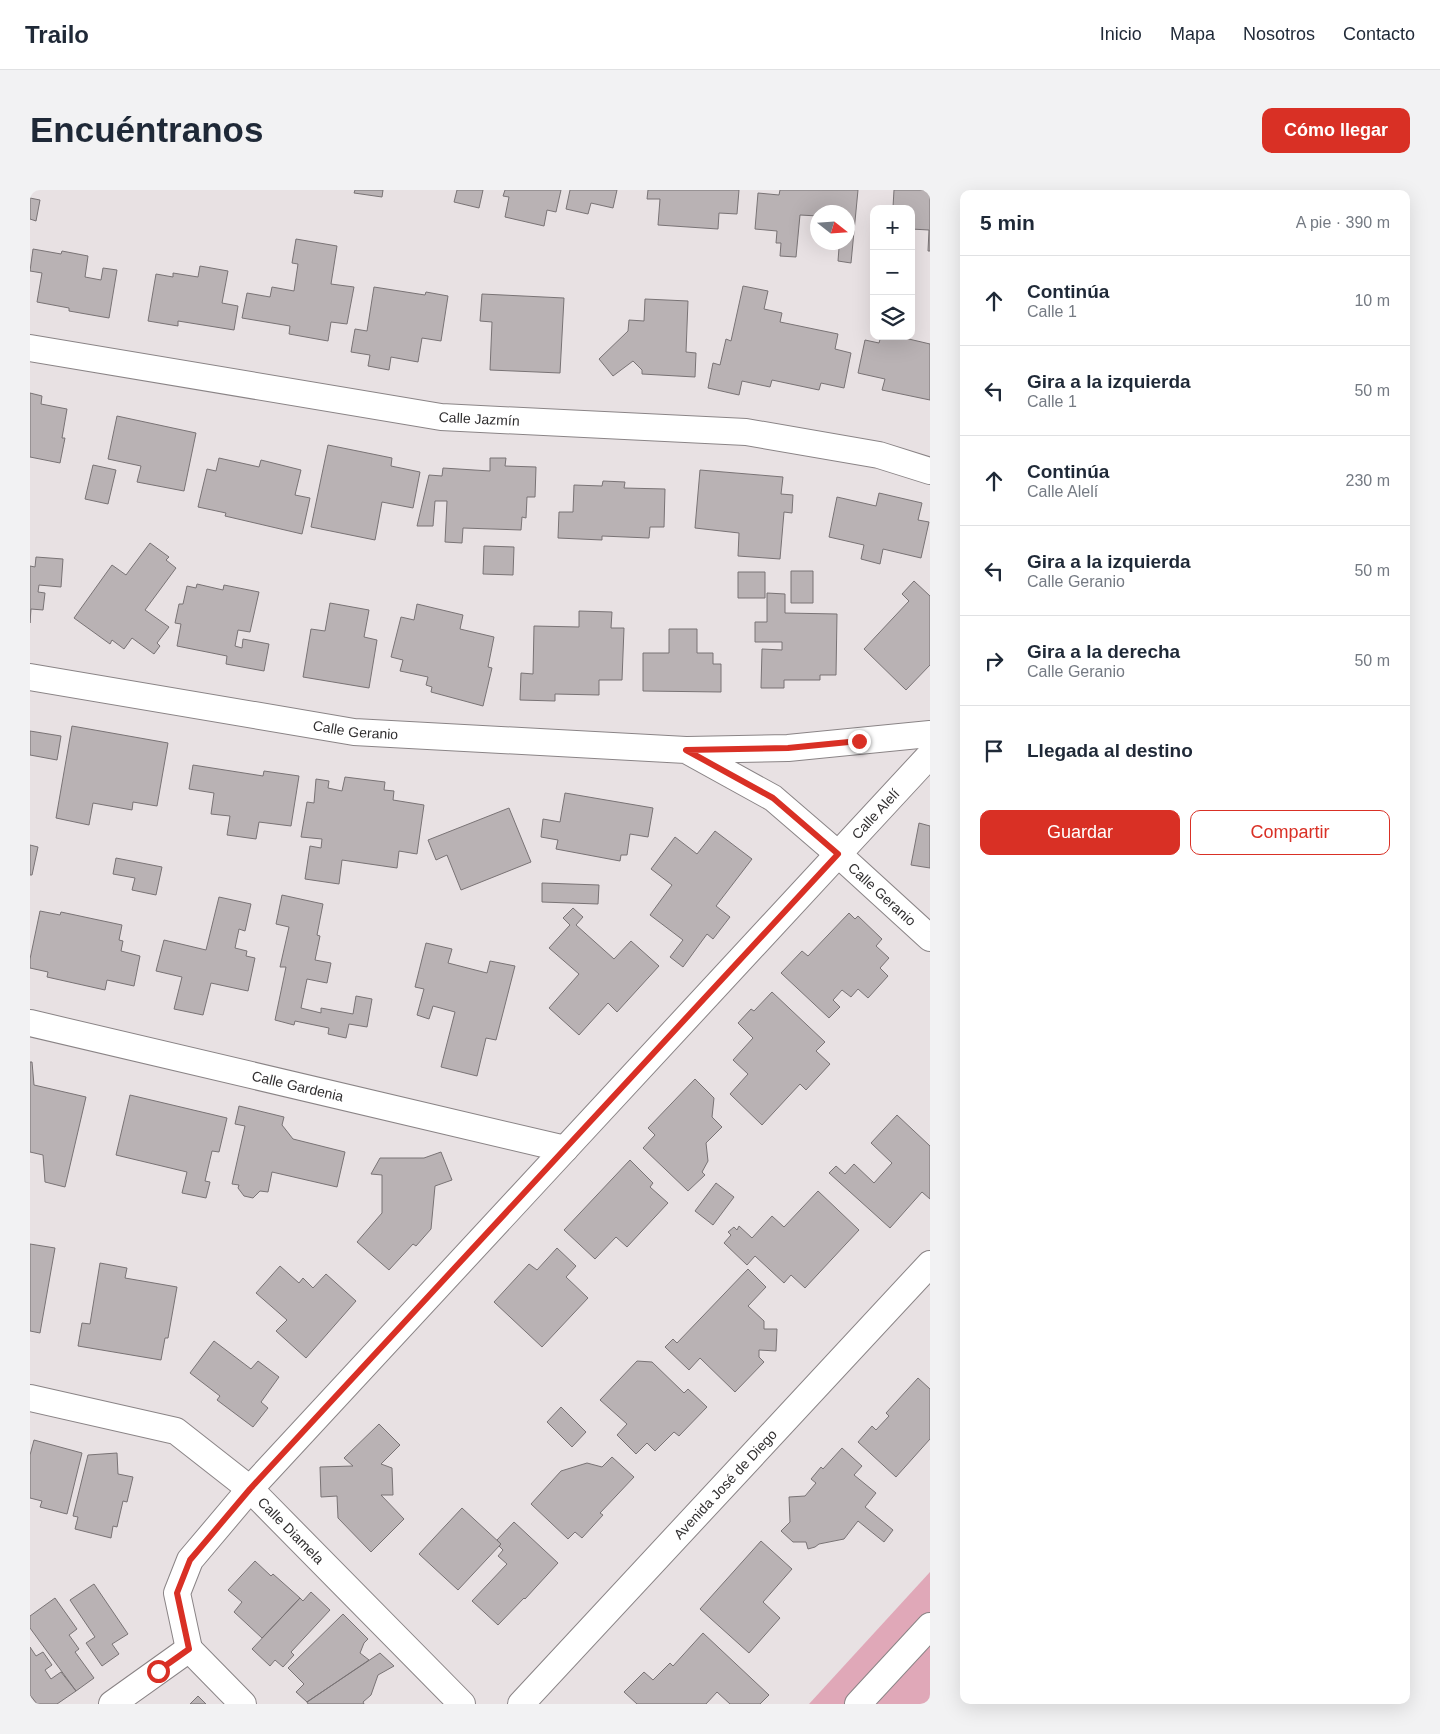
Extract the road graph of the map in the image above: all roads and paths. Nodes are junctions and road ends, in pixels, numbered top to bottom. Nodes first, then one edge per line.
1 (30, 348) edge
2 (930, 471) edge
3 (30, 676) edge
4 (930, 734) edge
5 (686, 750) junction
6 (930, 755) edge
7 (838, 854) junction
8 (930, 938) edge
9 (30, 1023) edge
10 (565, 1149) junction
11 (930, 1264) edge
12 (30, 1398) edge
13 (250, 1489) junction
14 (930, 1626) edge
15 (189, 1649) junction
16 (112, 1704) edge
17 (243, 1704) edge
18 (462, 1704) edge
19 (520, 1704) edge
20 (858, 1704) edge

1 - 2 street, Calle Jazmín
3 - 5 street, Calle Geranio
4 - 5 street, Calle Geranio
5 - 7 street, Calle Geranio
6 - 7 street, Calle Alelí
7 - 8 street, Calle Geranio
7 - 10 street, Calle Alelí
9 - 10 street, Calle Gardenia
10 - 13 street, Calle Alelí
11 - 19 street, Avenida José de Diego
12 - 13 street, Calle Diamela
13 - 15 street, Calle Alelí
13 - 18 street, Calle Diamela
14 - 20 street
15 - 16 street
15 - 17 street

